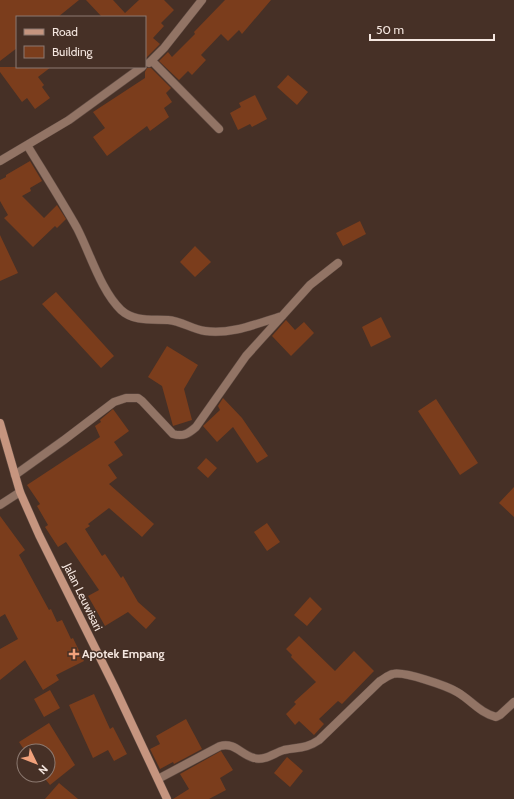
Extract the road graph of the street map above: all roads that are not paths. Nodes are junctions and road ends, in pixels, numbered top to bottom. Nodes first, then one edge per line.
1 (202, 0) edge
2 (149, 63) edge
3 (141, 68) edge
4 (219, 129) dead end
5 (27, 145) junction
6 (0, 161) edge
7 (338, 263) dead end
8 (283, 316) junction
9 (0, 423) edge
10 (15, 475) junction
11 (20, 492) junction
12 (0, 505) edge
13 (514, 702) edge
14 (158, 779) junction
15 (167, 799) edge

1 - 2 street
2 - 4 street
3 - 5 street
5 - 6 street
5 - 8 street
7 - 8 street
8 - 10 street
9 - 10 main road, Jalan Leuwisari
10 - 11 main road, Jalan Leuwisari
11 - 12 street
11 - 14 main road, Jalan Leuwisari
13 - 14 street
14 - 15 main road, Jalan Leuwisari

